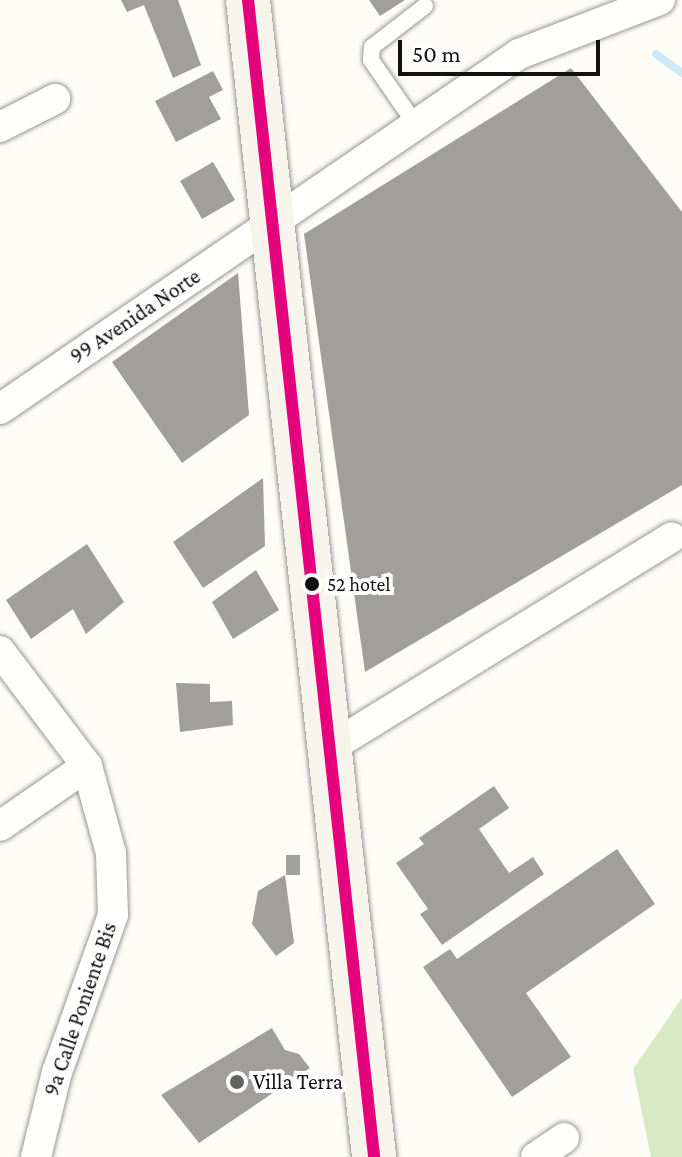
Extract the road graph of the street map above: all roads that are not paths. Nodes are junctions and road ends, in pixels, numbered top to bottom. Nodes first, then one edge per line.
1 (232, 0) edge
2 (248, 0) edge
3 (660, 0) edge
4 (425, 6) dead end
5 (55, 99) dead end
6 (416, 125) junction
7 (0, 127) edge
8 (264, 228) junction
9 (0, 409) edge
10 (672, 537) dead end
11 (0, 651) edge
12 (331, 747) junction
13 (87, 766) junction
14 (0, 826) edge
15 (564, 1138) dead end
16 (31, 1153) edge
17 (355, 1157) edge
18 (374, 1157) edge
19 (536, 1157) edge

1 - 8 main road
2 - 8 main road
3 - 6 street, 99 Avenida Norte
4 - 6 lane
5 - 7 street
6 - 8 street, 99 Avenida Norte
8 - 9 street, 99 Avenida Norte
8 - 12 main road
8 - 17 main road
10 - 12 street
11 - 13 street, 9a Calle Poniente Bis
12 - 18 main road
13 - 14 street
13 - 16 street, 9a Calle Poniente Bis
15 - 19 street

